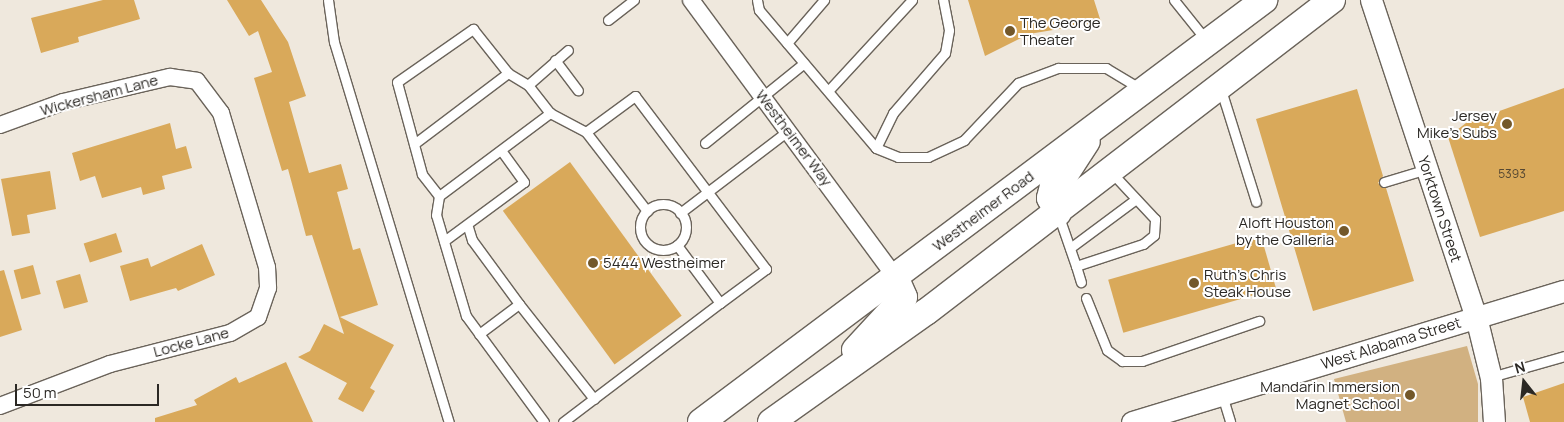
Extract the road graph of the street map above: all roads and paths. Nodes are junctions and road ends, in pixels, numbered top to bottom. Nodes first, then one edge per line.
1 (328, 0) edge
2 (634, 0) edge
3 (690, 0) edge
4 (757, 0) edge
5 (824, 0) edge
6 (912, 0) edge
7 (943, 0) edge
8 (1174, 0) edge
9 (1264, 0) edge
10 (1332, 0) edge
11 (1371, 0) edge
12 (608, 20) dead end
13 (1207, 42) junction
14 (787, 43) junction
15 (568, 50) dead end
16 (555, 60) junction
17 (804, 63) junction
18 (508, 73) junction
19 (528, 85) junction
20 (1220, 87) junction
21 (578, 90) dead end
22 (1143, 91) junction
23 (828, 92) junction
24 (763, 96) junction
25 (550, 113) junction
26 (0, 125) edge
27 (1097, 126) junction
28 (789, 130) junction
29 (586, 132) junction
30 (705, 143) dead end
31 (414, 144) junction
32 (876, 148) junction
33 (501, 150) junction
34 (1427, 169) junction
35 (1110, 172) junction
36 (1384, 182) dead end
37 (708, 191) junction
38 (245, 193) joint
39 (439, 196) junction
40 (1136, 198) junction
41 (1256, 202) dead end
42 (647, 211) junction
43 (680, 213) junction
44 (1058, 213) junction
45 (468, 227) junction
46 (444, 242) junction
47 (677, 245) junction
48 (1070, 248) junction
49 (1076, 266) junction
50 (895, 278) junction
51 (1081, 282) dead end
52 (1564, 291) edge
53 (1086, 298) dead end
54 (720, 303) junction
55 (519, 304) junction
56 (1476, 317) junction
57 (1259, 321) dead end
58 (479, 334) junction
59 (1564, 356) edge
60 (835, 374) junction
61 (1491, 378) junction
62 (1222, 394) junction
63 (594, 399) junction
64 (0, 406) edge
65 (449, 422) edge
66 (544, 422) edge
67 (563, 422) edge
68 (701, 422) edge
69 (771, 422) edge
70 (1132, 422) edge
71 (1230, 422) edge
72 (1494, 422) edge

1 - 65 lane
2 - 12 lane
3 - 24 street, Westheimer Way
4 - 14 lane
5 - 14 lane
6 - 23 lane
7 - 32 lane
8 - 13 lane
9 - 13 main road, Westheimer Road
10 - 20 main road
11 - 34 street, Yorktown Street
13 - 22 main road, Westheimer Road
14 - 17 lane
15 - 16 lane
16 - 19 lane
16 - 21 lane
17 - 23 lane
17 - 24 lane
18 - 19 lane
18 - 31 lane
18 - 31 lane
19 - 25 lane
20 - 35 main road
20 - 41 lane
22 - 27 main road, Westheimer Road
22 - 32 lane
23 - 32 lane
24 - 28 street, Westheimer Way
24 - 30 lane
25 - 29 lane
25 - 33 lane
26 - 38 street, Wickersham Lane
27 - 44 main road
27 - 50 main road, Westheimer Road
28 - 37 lane
28 - 50 street, Westheimer Way
29 - 37 lane
29 - 42 lane
31 - 39 lane
33 - 39 lane
33 - 45 lane
34 - 36 lane
34 - 56 street, Yorktown Street
35 - 40 lane
35 - 44 main road
37 - 43 lane
37 - 54 lane
38 - 64 street, Locke Lane
39 - 46 lane
40 - 48 lane
40 - 49 lane
42 - 43 lane
42 - 47 lane
43 - 47 lane
44 - 48 lane
44 - 60 main road
45 - 46 lane
45 - 55 lane
46 - 58 lane
47 - 54 lane
48 - 49 lane
49 - 51 lane
50 - 60 main road
50 - 68 main road, Westheimer Road
52 - 56 street, West Alabama Street
53 - 57 lane
54 - 63 lane
55 - 58 lane
55 - 63 lane
56 - 61 street, Yorktown Street
56 - 62 street, West Alabama Street
58 - 66 lane
59 - 61 lane
60 - 69 main road
61 - 72 street, Yorktown Street
62 - 70 street, West Alabama Street
62 - 71 lane
63 - 67 lane

